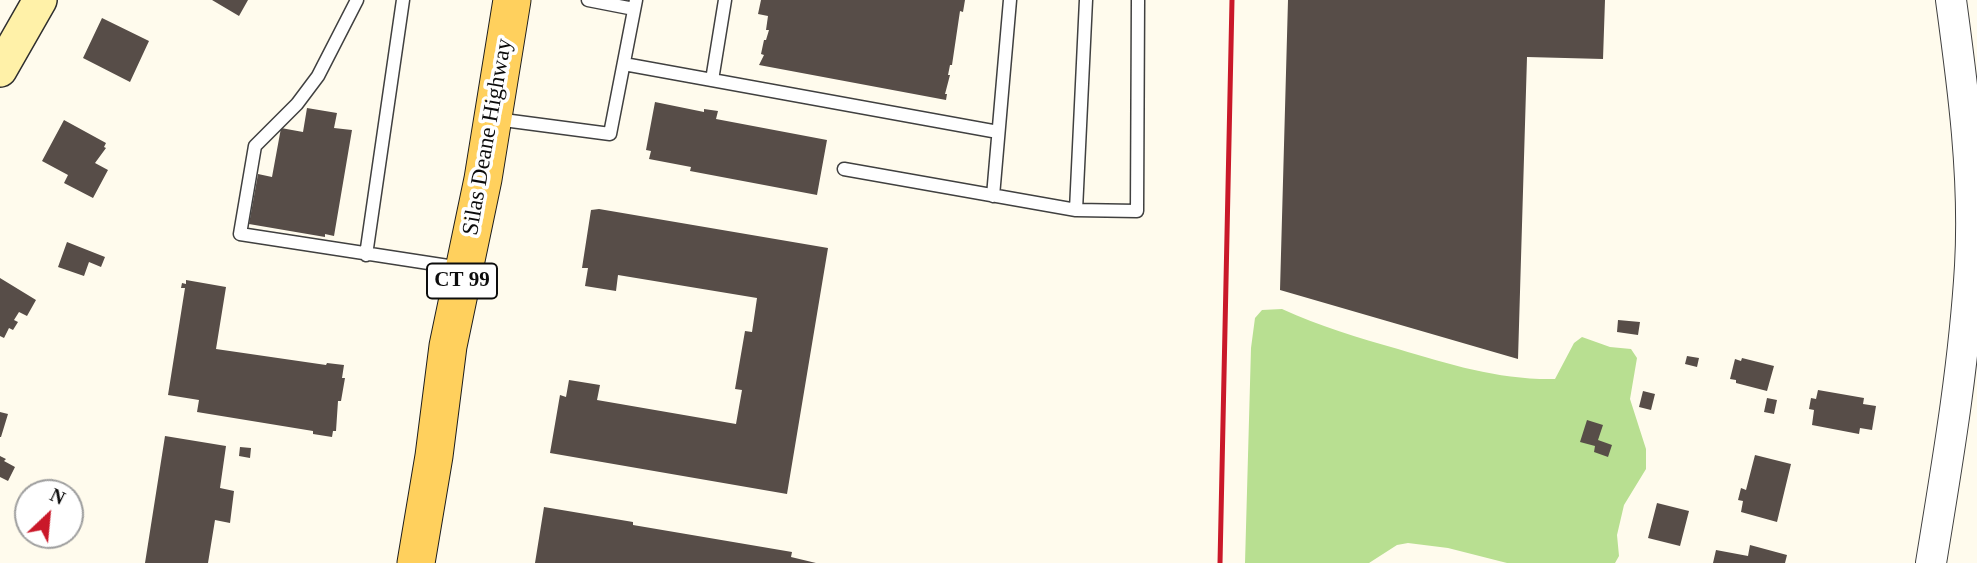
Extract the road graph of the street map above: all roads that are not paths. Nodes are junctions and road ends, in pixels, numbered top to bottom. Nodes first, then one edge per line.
1 (40, 0) edge
2 (357, 0) edge
3 (403, 0) edge
4 (512, 0) edge
5 (588, 0) edge
6 (725, 0) edge
7 (1010, 0) edge
8 (1086, 0) edge
9 (1138, 0) edge
10 (1951, 0) edge
11 (635, 5) edge
12 (624, 64) junction
13 (0, 70) edge
14 (712, 80) junction
15 (493, 118) junction
16 (998, 132) junction
17 (844, 169) dead end
18 (993, 196) junction
19 (1076, 210) junction
20 (366, 255) junction
21 (465, 269) junction
22 (416, 563) edge
23 (1931, 563) edge

1 - 13 main road
2 - 20 lane
3 - 20 lane
4 - 15 main road, Silas Deane Highway / CT 99
5 - 11 lane
6 - 14 lane
7 - 16 lane
8 - 19 lane
9 - 19 lane
10 - 23 street
11 - 12 lane
12 - 14 lane
12 - 15 lane
14 - 16 lane
15 - 21 main road, Silas Deane Highway / CT 99
16 - 18 lane
17 - 18 lane
18 - 19 lane
20 - 21 lane
21 - 22 main road, Silas Deane Highway / CT 99

